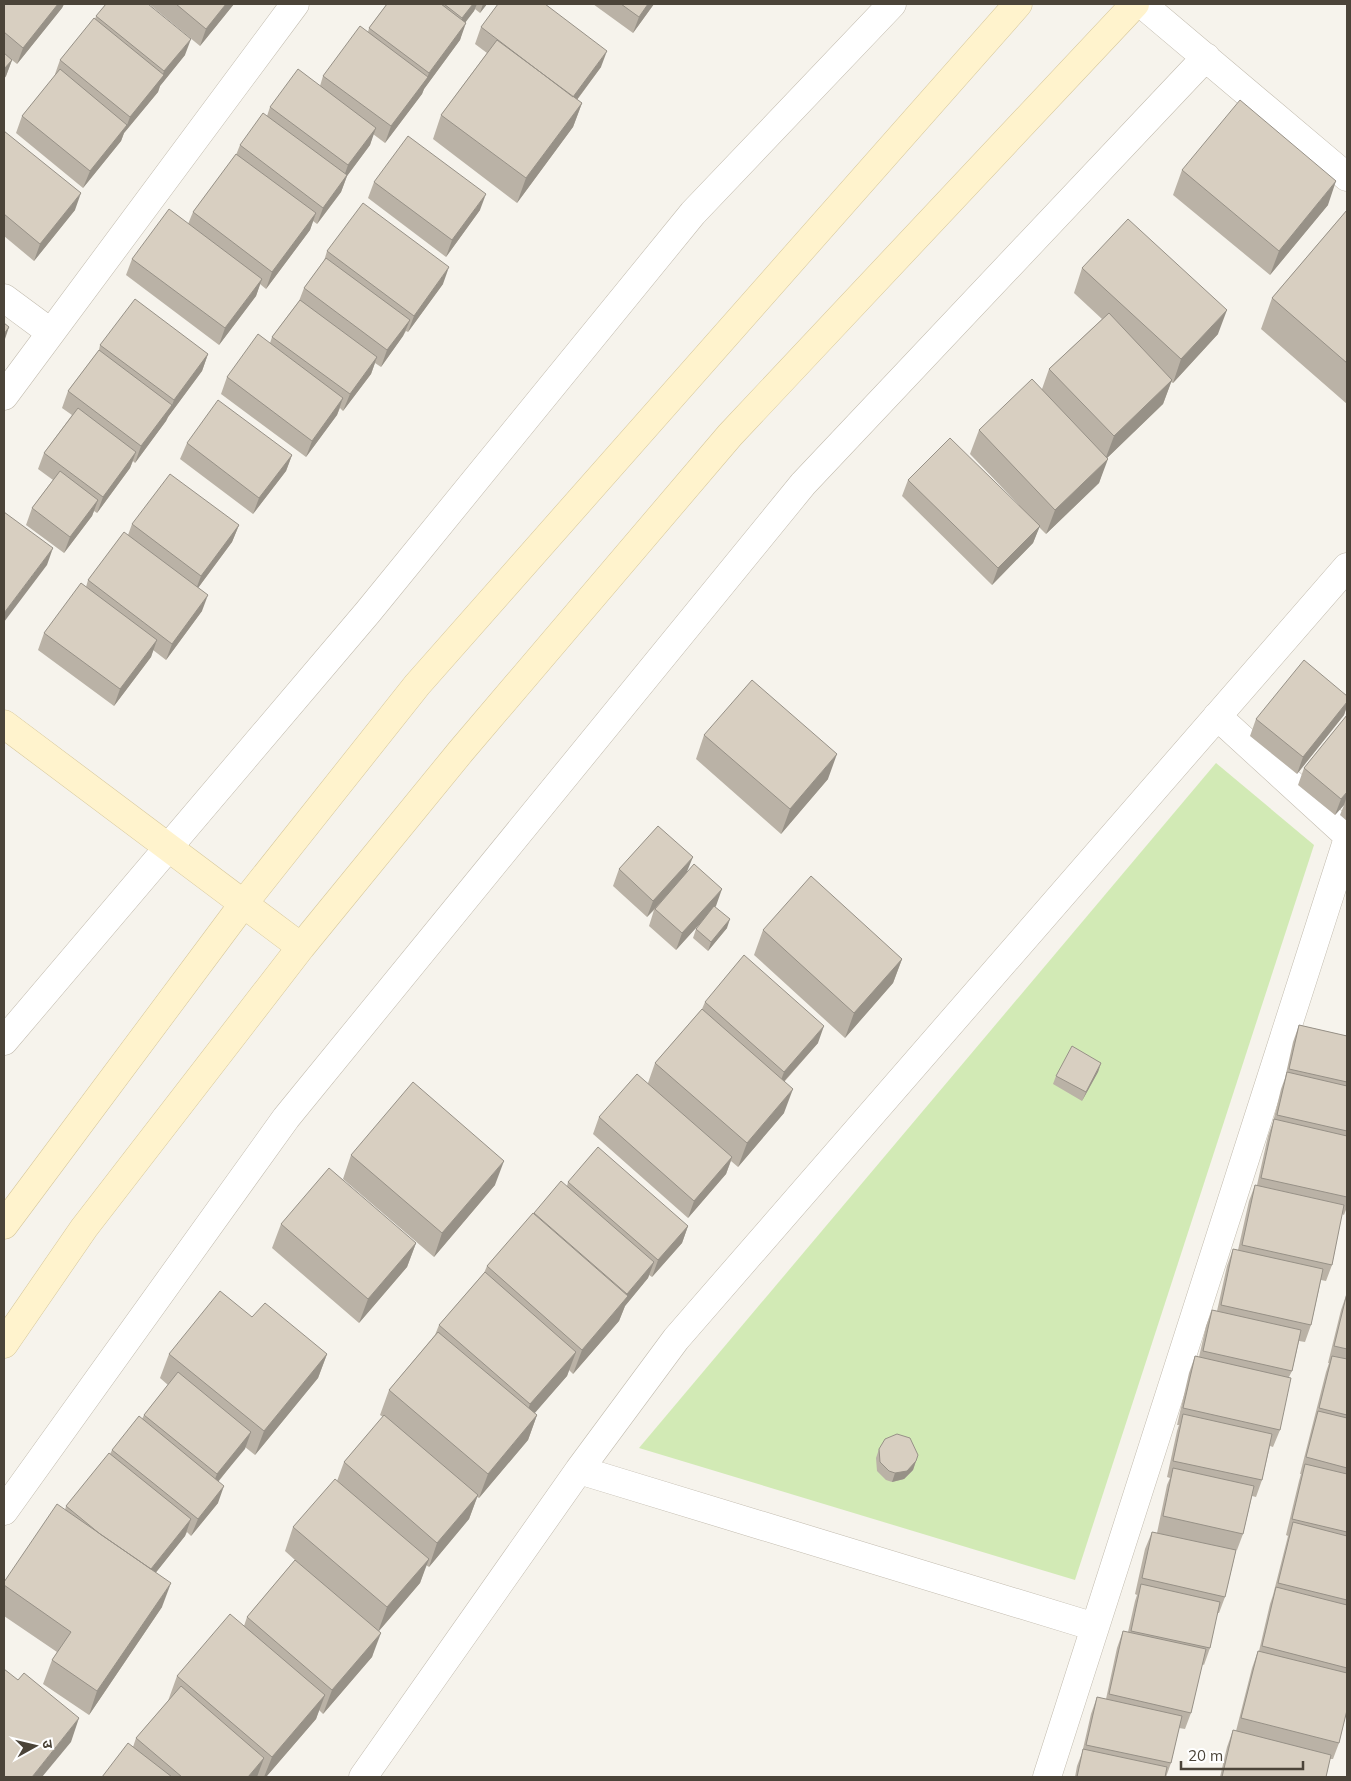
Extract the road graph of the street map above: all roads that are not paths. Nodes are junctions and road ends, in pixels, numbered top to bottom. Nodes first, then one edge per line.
1 (295, 4) edge
2 (892, 4) edge
3 (1018, 4) edge
4 (1135, 4) edge
5 (1142, 4) edge
6 (1206, 57) junction
7 (1347, 177) edge
8 (4, 298) edge
9 (50, 332) junction
10 (4, 396) edge
11 (1347, 567) edge
12 (1217, 716) junction
13 (4, 724) edge
14 (1347, 835) edge
15 (1347, 841) edge
16 (169, 848) junction
17 (244, 903) junction
18 (301, 947) junction
19 (4, 1041) edge
20 (4, 1224) edge
21 (4, 1344) edge
22 (579, 1470) junction
23 (4, 1511) edge
24 (1095, 1627) junction
25 (363, 1777) edge
26 (1047, 1777) edge

1 - 9 street
2 - 16 street
3 - 17 street
4 - 18 street
5 - 6 street
6 - 7 street
6 - 23 street
8 - 9 street
9 - 10 street
11 - 12 street
12 - 14 street
12 - 22 street
13 - 16 street
15 - 24 street
16 - 17 street
16 - 19 street
17 - 18 street
17 - 20 street
18 - 21 street
22 - 24 street
22 - 25 street
24 - 26 street

